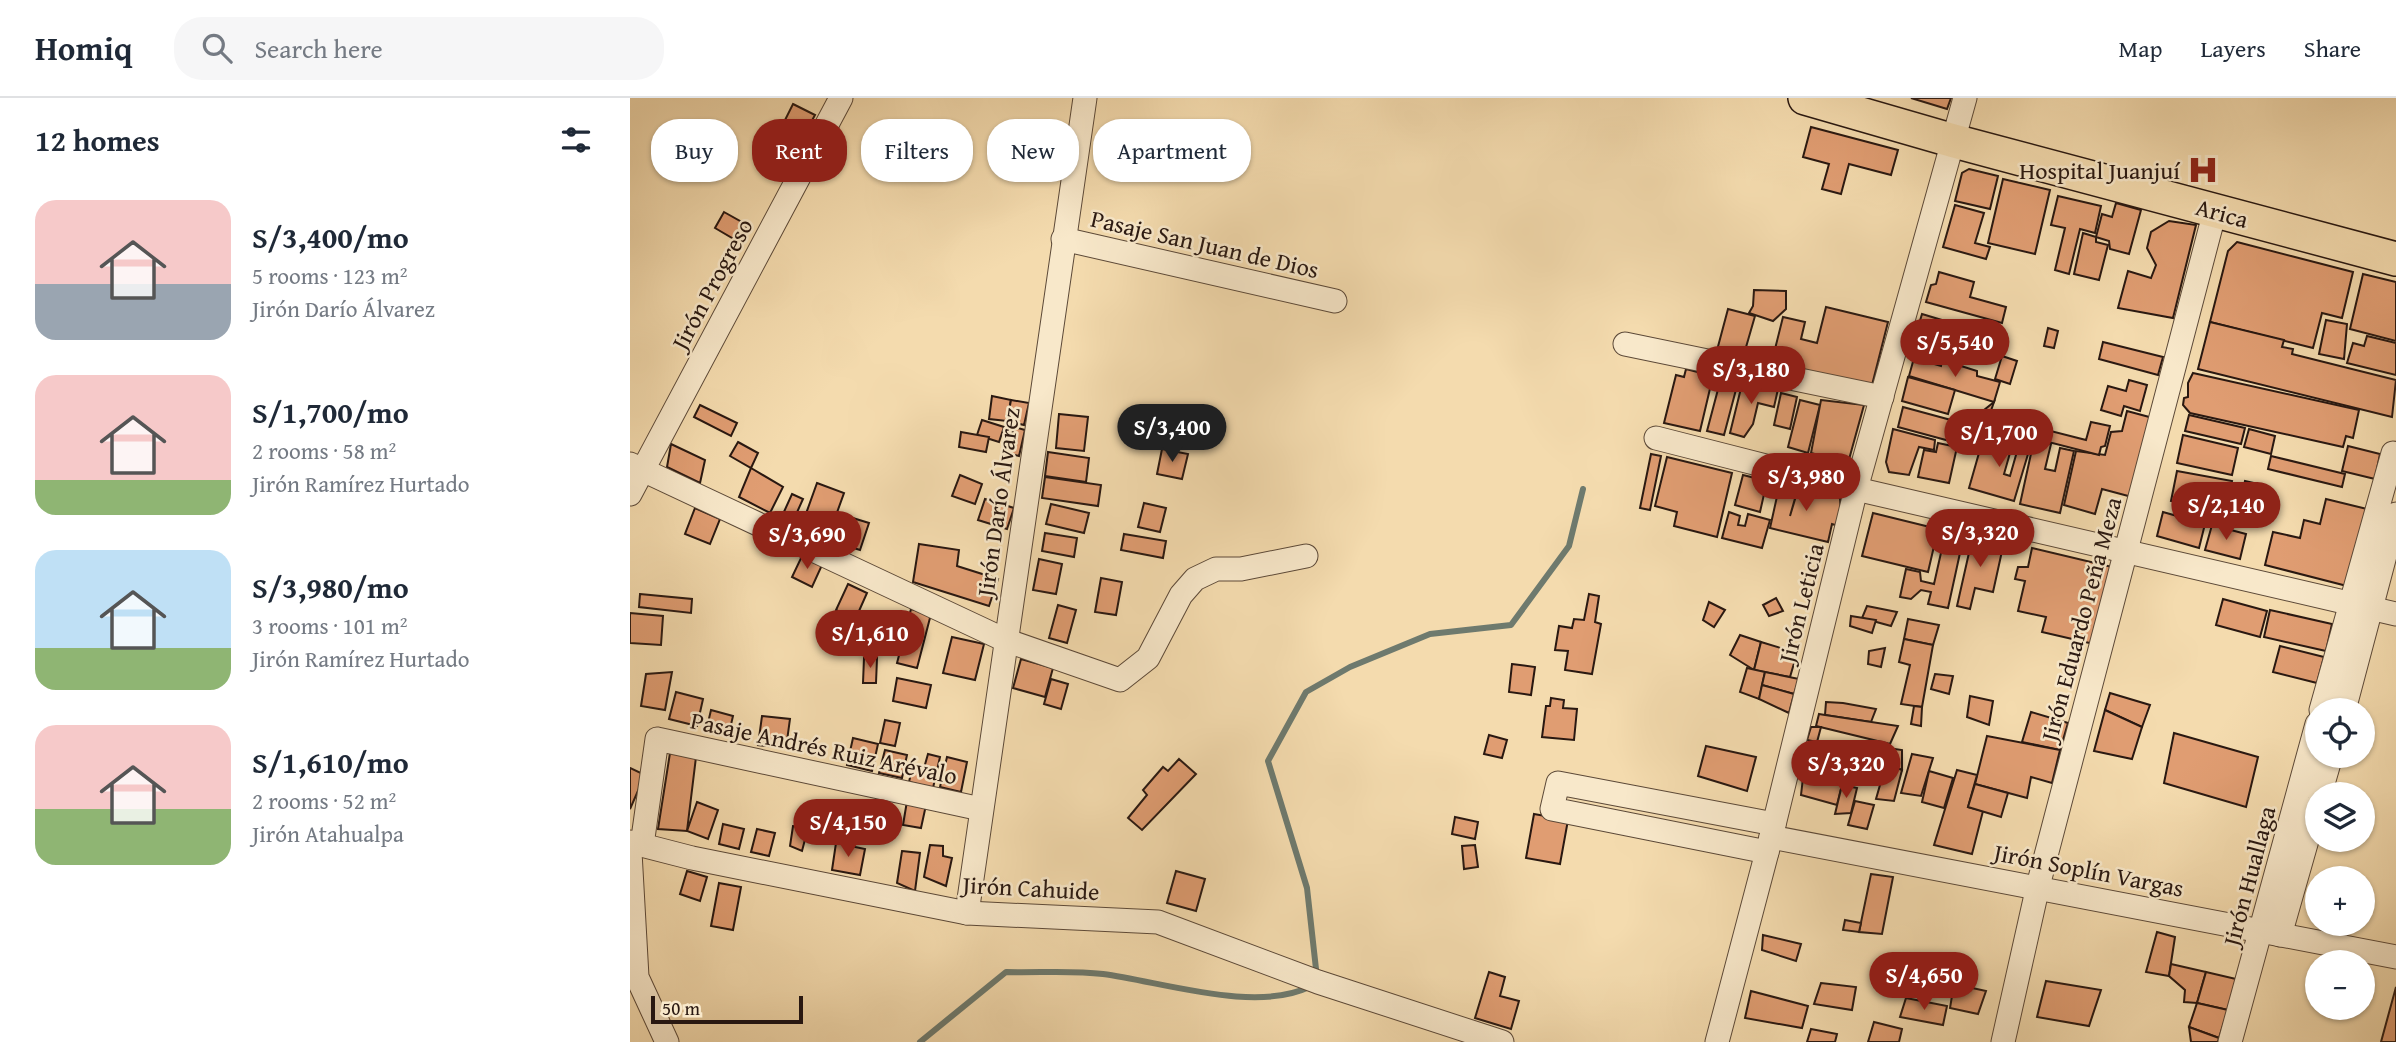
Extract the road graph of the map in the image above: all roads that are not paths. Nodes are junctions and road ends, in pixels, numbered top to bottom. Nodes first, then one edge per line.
1 (841, 98) edge
2 (1085, 98) edge
3 (1805, 98) edge
4 (1965, 98) edge
5 (1954, 141) junction
6 (2215, 211) junction
7 (1063, 239) junction
8 (2396, 259) edge
9 (1335, 301) dead end
10 (1625, 344) dead end
11 (1882, 397) junction
12 (1656, 438) dead end
13 (2396, 455) edge
14 (636, 467) edge
15 (1856, 489) junction
16 (630, 494) edge
17 (2396, 513) edge
18 (2126, 550) junction
19 (1306, 556) dead end
20 (2349, 603) junction
21 (2373, 609) junction
22 (2396, 614) edge
23 (1005, 640) junction
24 (2324, 698) edge
25 (2347, 698) edge
26 (2307, 768) edge
27 (981, 809) junction
28 (1771, 837) junction
29 (2305, 838) edge
30 (634, 846) edge
31 (2038, 886) junction
32 (967, 913) junction
33 (2271, 933) junction
34 (2396, 957) edge
35 (633, 978) edge
36 (667, 1042) edge
37 (1503, 1042) edge
38 (1717, 1042) edge
39 (2003, 1042) edge
40 (2230, 1042) edge

1 - 14 street, Jirón Progreso
2 - 7 street, Jirón Darío Álvarez
3 - 5 highway, Arica
4 - 5 street, Jirón Leticia
5 - 6 highway, Arica
5 - 11 street, Jirón Leticia
6 - 8 highway, Arica
6 - 18 street, Jirón Eduardo Peña Meza
7 - 9 street, Pasaje San Juan de Dios
7 - 23 street, Jirón Darío Álvarez
10 - 11 street
11 - 15 street, Jirón Leticia
12 - 15 street
13 - 20 street
14 - 16 street, Jirón Progreso
14 - 23 street
15 - 18 street
15 - 28 street, Jirón Leticia
17 - 21 street
18 - 20 street
18 - 31 street, Jirón Eduardo Peña Meza
19 - 23 street
20 - 21 street
20 - 24 street
21 - 22 street
21 - 25 street
23 - 27 street, Jirón Darío Álvarez
26 - 33 street, Jirón Huallaga
27 - 30 street, Pasaje Andrés Ruiz Arévalo
27 - 32 street, Jirón Darío Álvarez
28 - 28 street, Jirón Soplín Vargas
28 - 31 street, Jirón Soplín Vargas
28 - 38 street, Jirón Leticia
29 - 33 street, Jirón Huallaga
30 - 32 street, Jirón Cahuide
30 - 35 street
31 - 33 street, Jirón Soplín Vargas
31 - 39 street, Jirón Eduardo Peña Meza
32 - 37 street, Jirón Cahuide
33 - 34 street, Jirón Soplín Vargas
33 - 40 street, Jirón Huallaga
35 - 36 street

